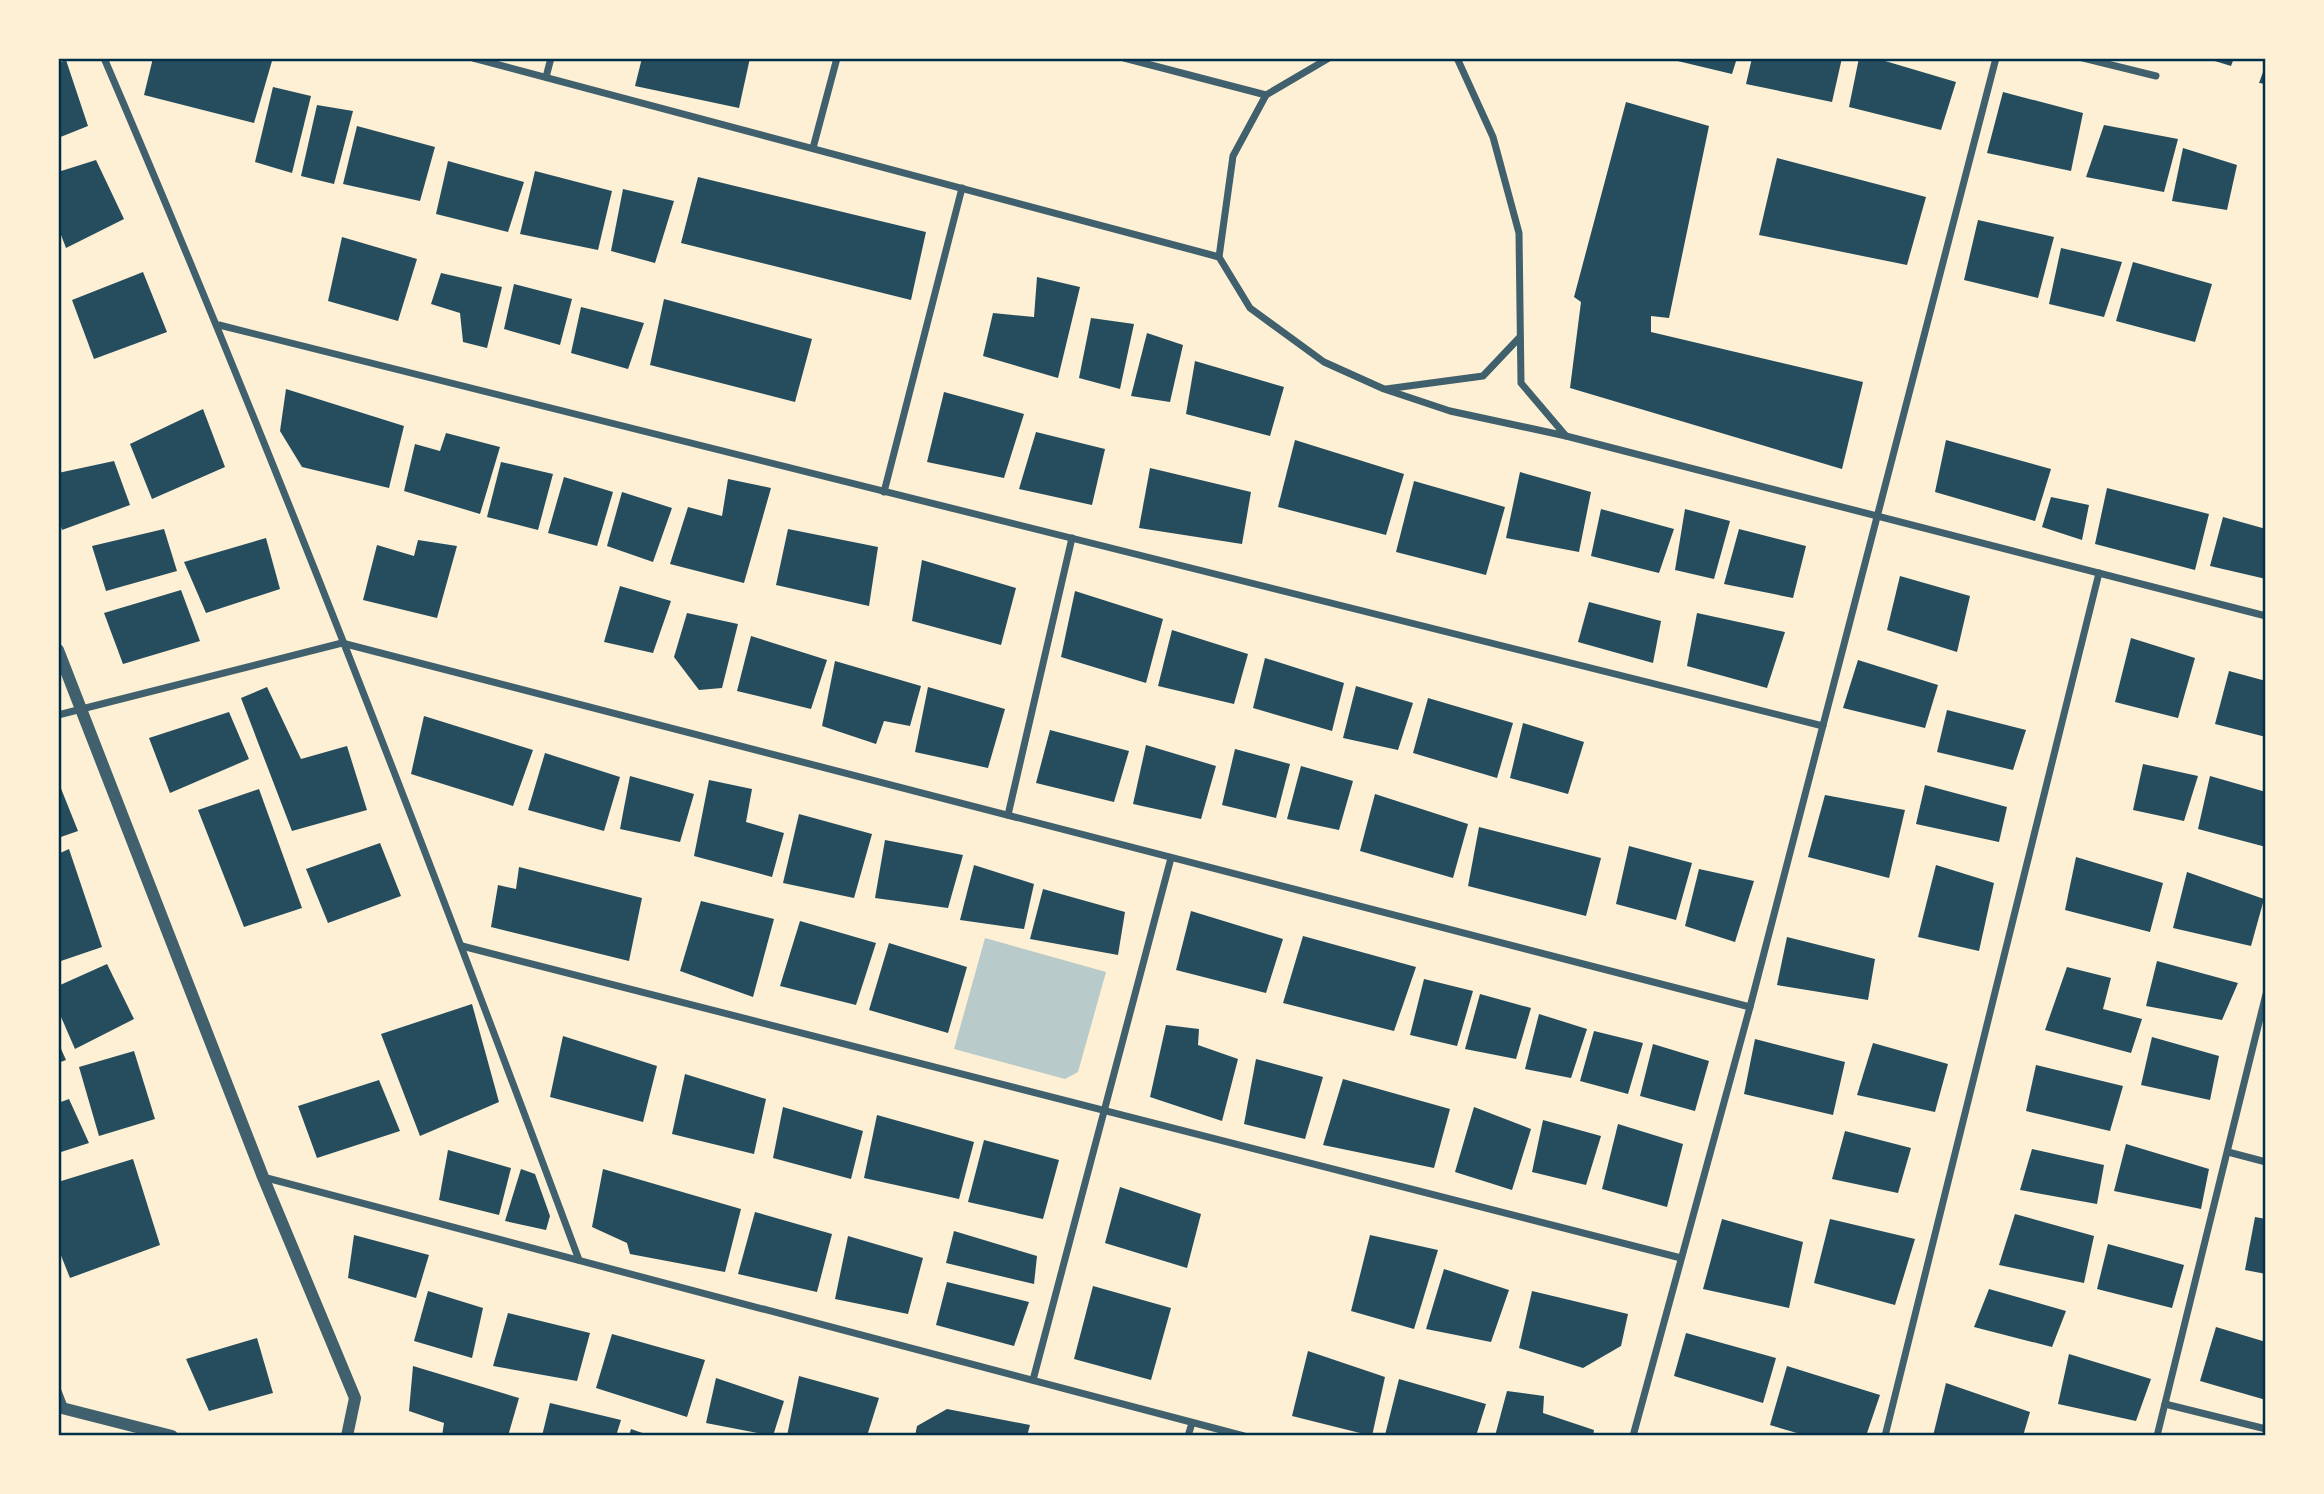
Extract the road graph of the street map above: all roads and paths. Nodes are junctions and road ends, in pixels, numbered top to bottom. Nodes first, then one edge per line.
1 (104, 58) edge
2 (473, 58) edge
3 (551, 58) edge
4 (837, 58) edge
5 (1124, 58) edge
6 (1329, 58) edge
7 (1457, 58) edge
8 (1996, 58) edge
9 (2083, 58) edge
10 (2156, 76) dead end
11 (546, 77) junction
12 (1266, 95) junction
13 (813, 148) junction
14 (962, 188) junction
15 (1219, 257) junction
16 (219, 325) junction
17 (1519, 338) junction
18 (1384, 389) junction
19 (1566, 436) junction
20 (884, 492) junction
21 (1877, 516) junction
22 (1072, 538) junction
23 (2099, 573) junction
24 (2266, 615) edge
25 (342, 643) junction
26 (58, 650) edge
27 (82, 709) junction
28 (58, 715) edge
29 (1823, 726) junction
30 (1008, 815) junction
31 (1171, 858) junction
32 (462, 946) junction
33 (2266, 994) edge
34 (1750, 1007) junction
35 (1104, 1110) junction
36 (2228, 1152) junction
37 (2266, 1162) edge
38 (263, 1177) junction
39 (1681, 1258) junction
40 (579, 1260) junction
41 (1033, 1380) junction
42 (58, 1391) edge
43 (2165, 1404) junction
44 (61, 1408) edge
45 (1192, 1423) junction
46 (2266, 1429) edge
47 (145, 1433) edge
48 (172, 1436) edge
49 (347, 1436) edge
50 (1188, 1436) edge
51 (1244, 1436) edge
52 (1633, 1436) edge
53 (1885, 1436) edge
54 (2157, 1436) edge

1 - 16 street
2 - 11 street
3 - 11 street
4 - 13 street
5 - 12 street
6 - 12 street
7 - 17 street
8 - 21 street
9 - 10 street
11 - 13 street
12 - 15 street
13 - 14 street
14 - 15 street
14 - 20 street
15 - 18 street
16 - 20 street
16 - 25 street
17 - 18 street
17 - 19 street
18 - 19 street
19 - 21 street
20 - 22 street
21 - 23 street
21 - 29 street
22 - 29 street
22 - 30 street
23 - 24 street
23 - 53 street
25 - 27 street
25 - 30 street
25 - 32 street
26 - 27 street
27 - 28 street
27 - 38 street
29 - 34 street
30 - 31 street
31 - 34 street
31 - 35 street
32 - 35 street
32 - 40 street
33 - 36 street
34 - 39 street
35 - 39 street
35 - 41 street
36 - 37 street
36 - 43 street
38 - 40 street
38 - 49 street
39 - 52 street
40 - 41 street
41 - 45 street
42 - 44 street
43 - 46 street
43 - 54 street
44 - 47 street
45 - 50 street
45 - 51 street
47 - 48 street

